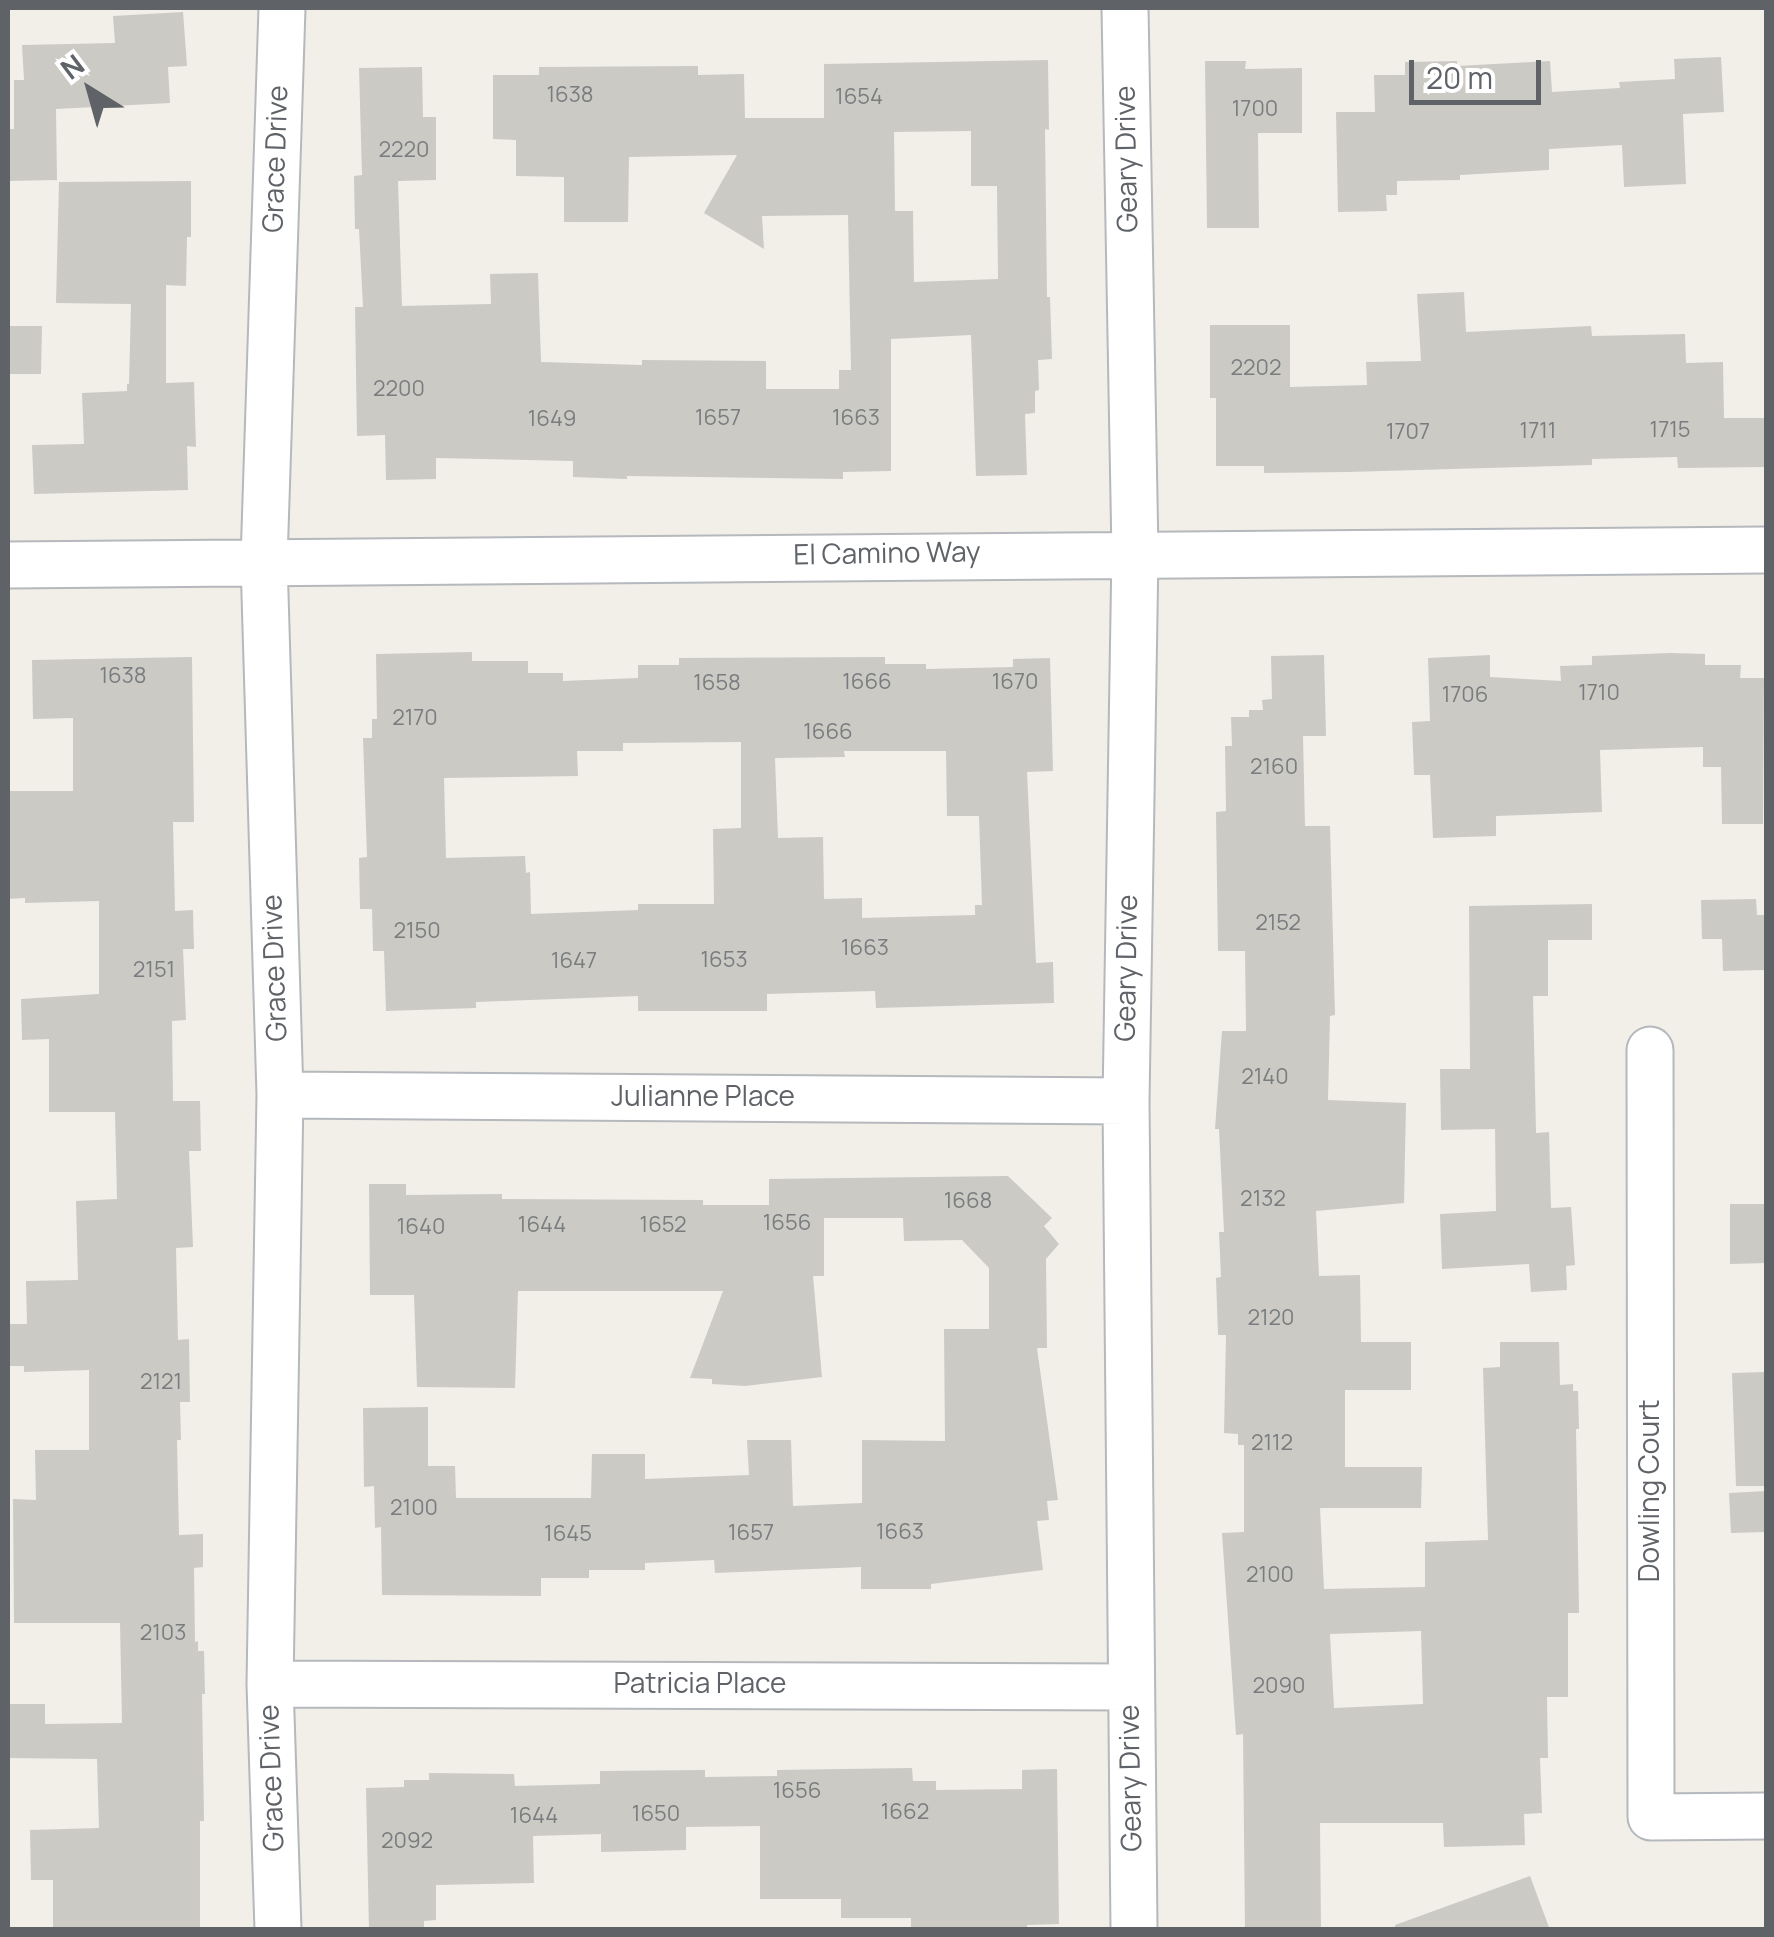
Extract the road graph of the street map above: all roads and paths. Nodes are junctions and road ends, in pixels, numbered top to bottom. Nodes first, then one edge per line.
1 (282, 8) edge
2 (1126, 8) edge
3 (1766, 550) edge
4 (1135, 553) junction
5 (264, 561) junction
6 (8, 566) edge
7 (1650, 1050) dead end
8 (280, 1095) junction
9 (1126, 1101) junction
10 (270, 1684) junction
11 (1130, 1686) junction
12 (1766, 1816) edge
13 (278, 1930) edge
14 (1134, 1930) edge

1 - 5 street, Grace Drive
2 - 4 street, Geary Drive
3 - 4 street, El Camino Way
4 - 5 street, El Camino Way
4 - 9 street, Geary Drive
5 - 6 street, El Camino Way
5 - 8 street, Grace Drive
7 - 12 street, Dowling Court
8 - 9 street, Julianne Place
8 - 10 street, Grace Drive
9 - 11 street, Geary Drive
10 - 11 street, Patricia Place
10 - 13 street, Grace Drive
11 - 14 street, Geary Drive

